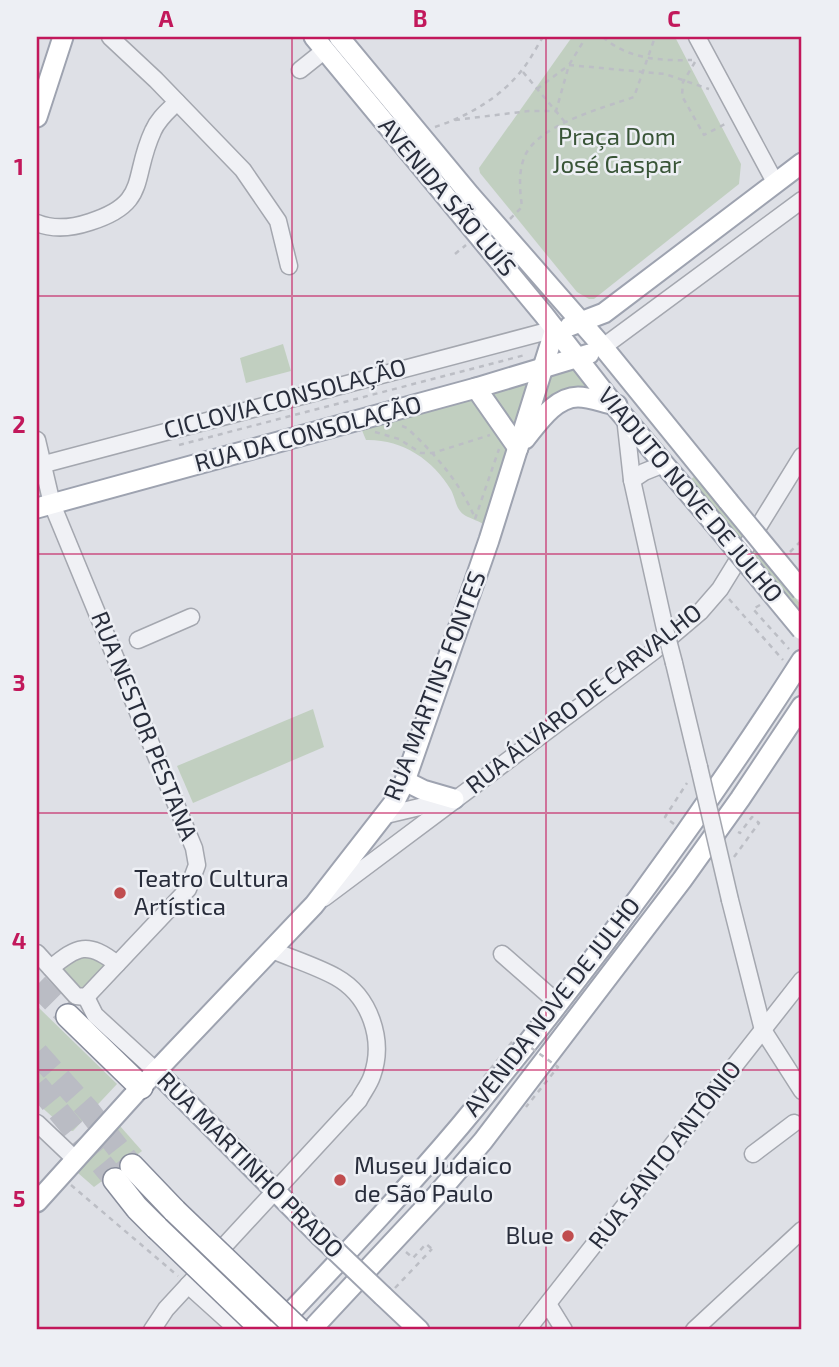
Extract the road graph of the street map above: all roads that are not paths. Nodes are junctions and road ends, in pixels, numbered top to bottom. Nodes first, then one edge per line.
1 (63, 37) edge
2 (110, 37) edge
3 (697, 37) edge
4 (326, 41) edge
5 (300, 70) dead end
6 (177, 102) junction
7 (37, 117) edge
8 (802, 163) edge
9 (776, 184) junction
10 (797, 203) edge
11 (37, 223) edge
12 (289, 266) dead end
13 (580, 323) junction
14 (555, 330) junction
15 (603, 347) junction
16 (578, 358) junction
17 (538, 361) junction
18 (476, 388) junction
19 (650, 407) junction
20 (619, 411) junction
21 (37, 440) edge
22 (509, 448) junction
23 (802, 457) edge
24 (664, 464) junction
25 (40, 465) edge
26 (632, 480) junction
27 (44, 506) edge
28 (802, 591) edge
29 (191, 617) dead end
30 (802, 630) edge
31 (126, 645) junction
32 (799, 665) edge
33 (802, 706) edge
34 (405, 781) junction
35 (454, 799) junction
36 (386, 815) junction
37 (314, 905) junction
38 (272, 950) junction
39 (37, 953) edge
40 (502, 954) dead end
41 (117, 964) junction
42 (51, 968) junction
43 (802, 980) edge
44 (86, 997) junction
45 (559, 1004) junction
46 (68, 1016) tunnel mouth
47 (763, 1030) junction
48 (148, 1079) junction
49 (802, 1091) edge
50 (794, 1122) dead end
51 (37, 1123) edge
52 (753, 1154) dead end
53 (76, 1160) junction
54 (274, 1192) junction
55 (37, 1202) edge
56 (802, 1230) edge
57 (188, 1285) junction
58 (548, 1304) junction
59 (152, 1330) edge
60 (238, 1330) edge
61 (263, 1330) edge
62 (274, 1330) edge
63 (299, 1330) edge
64 (311, 1330) edge
65 (419, 1330) edge
66 (527, 1330) edge
67 (564, 1330) edge
68 (694, 1330) edge

1 - 7 main road
2 - 6 street
3 - 9 street
4 - 5 street
4 - 13 main road, AVENIDA SÃO LUÍS
4 - 14 main road, AVENIDA SÃO LUÍS
6 - 11 street
6 - 12 street
8 - 9 main road, RUA DA CONSOLAÇÃO
9 - 13 main road, RUA DA CONSOLAÇÃO
10 - 15 street, RUA DA CONSOLAÇÃO
13 - 14 main road, RUA DA CONSOLAÇÃO
13 - 15 main road, AVENIDA SÃO LUÍS
13 - 16 main road
14 - 16 main road, AVENIDA SÃO LUÍS
14 - 17 main road, RUA MARTINS FONTES
14 - 25 street, RUA DA CONSOLAÇÃO
15 - 16 main road, RUA DA CONSOLAÇÃO
15 - 19 main road, VIADUTO NOVE DE JULHO
16 - 17 main road, RUA DA CONSOLAÇÃO
16 - 20 main road, VIADUTO NOVE DE JULHO
17 - 18 main road, RUA DA CONSOLAÇÃO
17 - 22 main road, RUA MARTINS FONTES
18 - 22 main road
18 - 27 main road, RUA DA CONSOLAÇÃO
19 - 20 main road, RUA MARTINS FONTES
19 - 28 main road, VIADUTO NOVE DE JULHO, bridge
20 - 22 main road, RUA MARTINS FONTES
20 - 24 main road, VIADUTO NOVE DE JULHO
20 - 26 street
21 - 25 street, RUA NESTOR PESTANA
22 - 34 main road, RUA MARTINS FONTES
23 - 35 street, RUA ÁLVARO DE CARVALHO
24 - 26 street
24 - 30 main road, VIADUTO NOVE DE JULHO, bridge
25 - 27 street, RUA NESTOR PESTANA
26 - 47 street, bridge
27 - 31 street, RUA NESTOR PESTANA
29 - 31 street
31 - 41 street, RUA NESTOR PESTANA
32 - 45 main road, AVENIDA NOVE DE JULHO
33 - 64 main road, AVENIDA NOVE DE JULHO
34 - 35 main road
34 - 36 main road, RUA MARTINS FONTES
35 - 36 street, RUA ÁLVARO DE CARVALHO
35 - 37 street, RUA ÁLVARO DE CARVALHO
36 - 37 main road, RUA MARTINS FONTES
37 - 38 main road, RUA MARTINS FONTES
38 - 48 main road, RUA MARTINS FONTES
38 - 54 street
39 - 42 street, RUA MARTINHO PRADO
40 - 45 street
41 - 42 street
41 - 44 street, RUA NESTOR PESTANA
42 - 44 street, RUA MARTINHO PRADO
43 - 47 street, RUA SANTO ANTÔNIO
44 - 48 street, RUA MARTINHO PRADO
45 - 62 main road, AVENIDA NOVE DE JULHO
46 - 48 highway
47 - 49 street
47 - 58 street, RUA SANTO ANTÔNIO
48 - 53 main road, RUA MARTINS FONTES
48 - 54 main road, RUA MARTINHO PRADO
50 - 52 street
51 - 53 street
53 - 55 main road, RUA MARTINS FONTES
54 - 57 street
54 - 65 main road, RUA MARTINHO PRADO, bridge
56 - 68 street
57 - 59 street
57 - 60 street
58 - 66 street, RUA SANTO ANTÔNIO
58 - 67 street
61 - 63 highway, bridge

